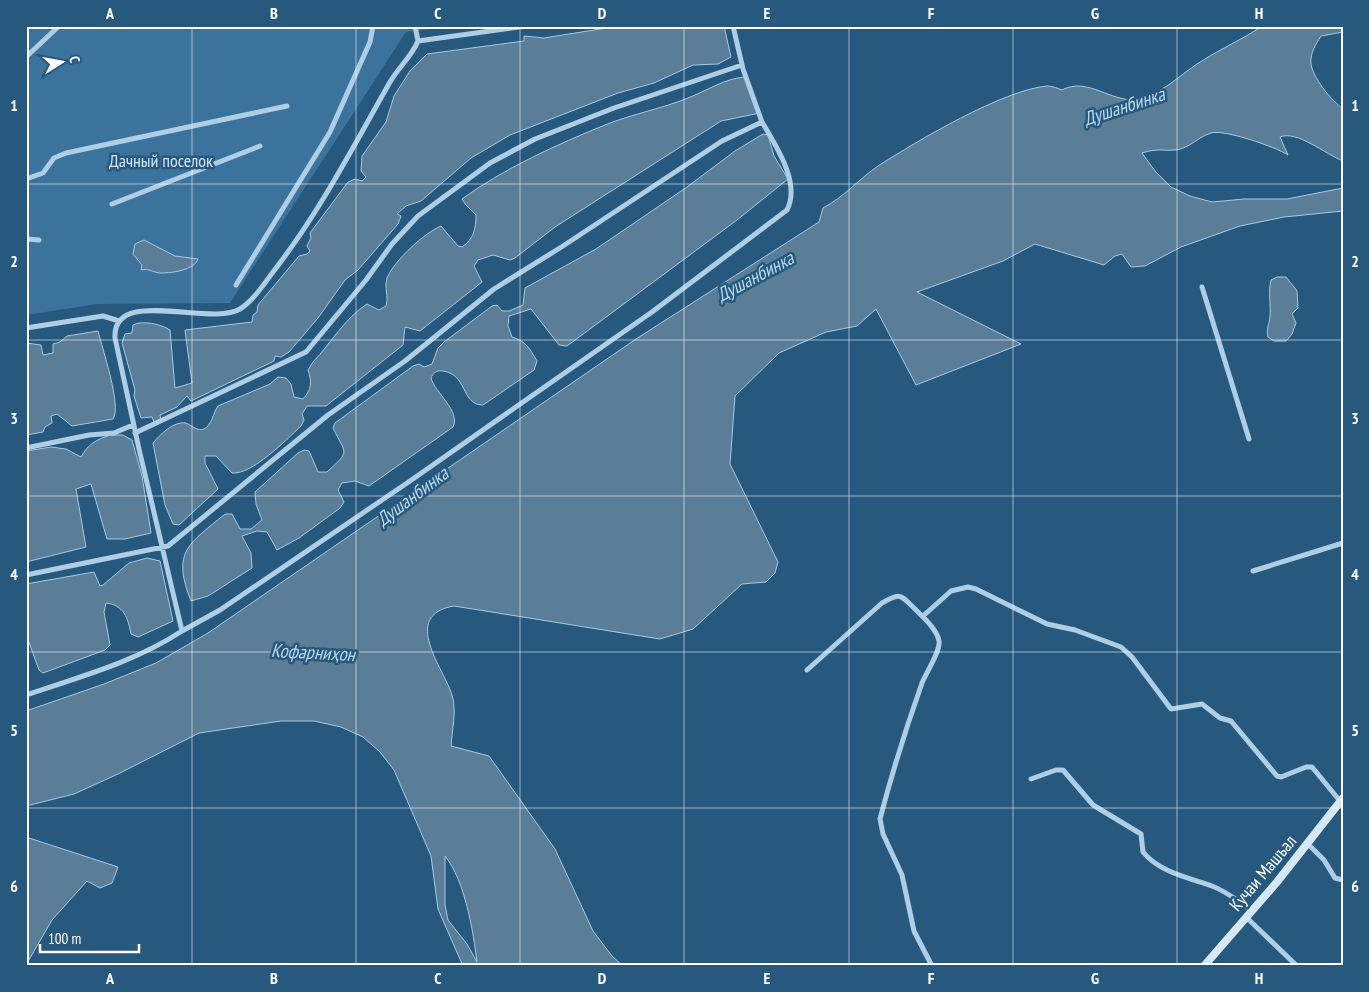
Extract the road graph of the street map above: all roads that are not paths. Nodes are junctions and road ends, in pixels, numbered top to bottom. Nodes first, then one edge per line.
1 (59, 26) edge
2 (373, 26) edge
3 (415, 26) edge
4 (526, 26) edge
5 (733, 26) edge
6 (418, 41) junction
7 (26, 57) edge
8 (742, 64) junction
9 (287, 106) dead end
10 (762, 122) junction
11 (260, 146) dead end
12 (26, 178) edge
13 (112, 204) dead end
14 (26, 239) edge
15 (39, 240) dead end
16 (236, 284) dead end
17 (1202, 286) dead end
18 (118, 320) junction
19 (26, 328) edge
20 (134, 425) junction
21 (135, 433) junction
22 (1249, 438) dead end
23 (26, 448) edge
24 (1343, 544) edge
25 (162, 549) junction
26 (1253, 571) dead end
27 (26, 575) edge
28 (923, 616) junction
29 (182, 631) junction
30 (807, 670) dead end
31 (26, 695) edge
32 (1031, 779) dead end
33 (1342, 799) edge
34 (1307, 843) junction
35 (1343, 880) edge
36 (1248, 914) junction
37 (1208, 964) edge
38 (932, 966) edge
39 (1297, 966) edge

1 - 7 street
2 - 16 street
3 - 6 street
4 - 6 street
5 - 8 street
6 - 18 street
8 - 10 street
8 - 21 street
9 - 12 street
10 - 25 street
10 - 29 street
11 - 13 street
14 - 15 street
17 - 22 street
18 - 19 street
18 - 20 street
20 - 21 street
20 - 23 street
21 - 25 street
24 - 26 street
25 - 27 street
25 - 29 street
28 - 30 street
28 - 33 street
28 - 38 street
29 - 31 street
32 - 36 street
33 - 34 main road, Кучаи Машъал
34 - 35 street
34 - 36 main road, Кучаи Машъал
36 - 37 main road, Кучаи Машъал
36 - 39 street

